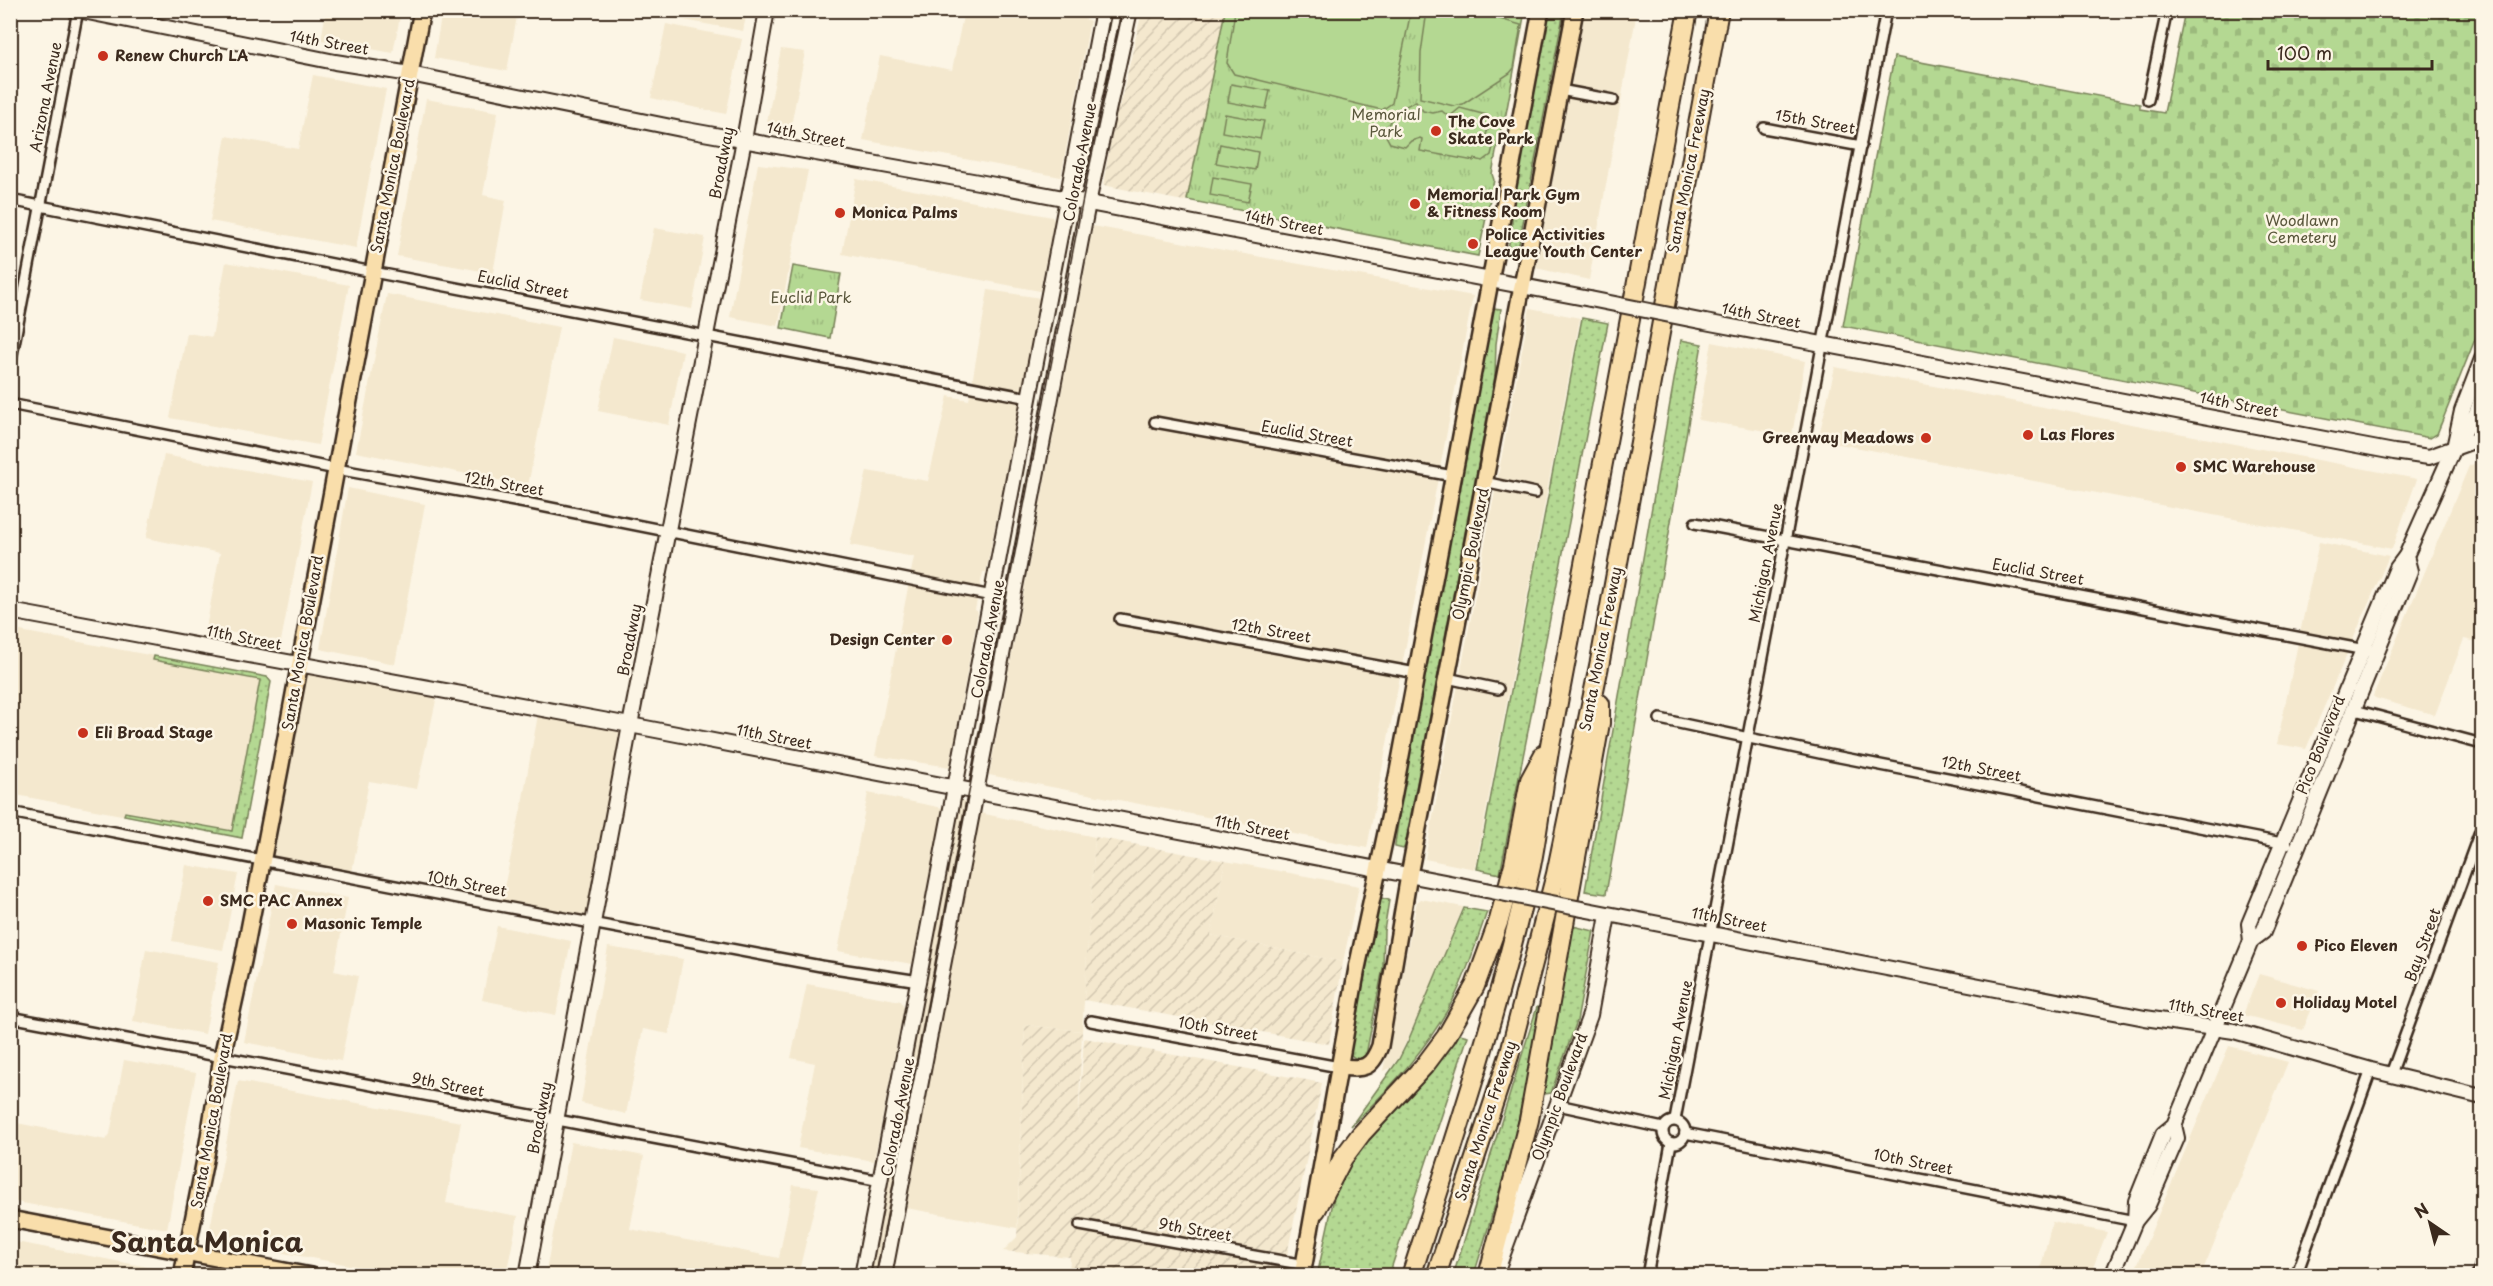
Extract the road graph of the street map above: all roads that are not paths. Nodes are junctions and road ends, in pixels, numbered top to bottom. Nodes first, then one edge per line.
1 (422, 10) edge
2 (767, 10) edge
3 (1103, 10) edge
4 (1130, 10) edge
5 (1541, 10) edge
6 (1575, 10) edge
7 (1688, 10) edge
8 (1719, 10) edge
9 (1886, 10) edge
10 (2167, 10) edge
11 (78, 11) edge
12 (410, 74) junction
13 (1560, 90) junction
14 (1613, 100) dead end
15 (2148, 100) dead end
16 (1764, 128) dead end
17 (744, 140) junction
18 (1861, 146) junction
19 (1068, 199) junction
20 (10, 200) edge
21 (1088, 203) junction
22 (41, 206) junction
23 (373, 272) junction
24 (1492, 280) junction
25 (1523, 286) junction
26 (705, 335) junction
27 (1823, 345) junction
28 (2482, 359) edge
29 (10, 365) edge
30 (2482, 397) edge
31 (1029, 398) junction
32 (10, 404) edge
33 (1155, 422) dead end
34 (2482, 438) edge
35 (2454, 448) junction
36 (336, 469) junction
37 (1453, 476) junction
38 (1484, 482) junction
39 (1535, 492) dead end
40 (1695, 523) dead end
41 (668, 531) junction
42 (1786, 541) junction
43 (992, 596) junction
44 (10, 611) edge
45 (1120, 620) dead end
46 (2370, 650) junction
47 (1600, 661) junction
48 (299, 665) junction
49 (1416, 673) junction
50 (1447, 678) junction
51 (1498, 689) dead end
52 (2346, 708) junction
53 (1660, 719) dead end
54 (630, 726) junction
55 (1748, 738) junction
56 (2482, 744) edge
57 (1550, 745) junction
58 (955, 788) junction
59 (976, 792) junction
60 (10, 812) edge
61 (2482, 826) edge
62 (2283, 843) junction
63 (2298, 847) junction
64 (262, 861) junction
65 (1379, 869) junction
66 (1409, 875) junction
67 (1608, 915) junction
68 (594, 922) junction
69 (1711, 934) junction
70 (2251, 941) junction
71 (919, 981) junction
72 (10, 1017) edge
73 (1091, 1021) dead end
74 (2214, 1027) junction
75 (222, 1057) junction
76 (1339, 1067) junction
77 (2371, 1070) junction
78 (2391, 1074) junction
79 (2482, 1097) edge
80 (1558, 1105) junction
81 (1676, 1120) junction
82 (556, 1121) junction
83 (1663, 1128) junction
84 (1685, 1133) junction
85 (1671, 1143) junction
86 (881, 1181) junction
87 (1316, 1210) junction
88 (10, 1219) edge
89 (2135, 1221) junction
90 (1080, 1225) dead end
91 (186, 1252) junction
92 (2482, 1261) edge
93 (1304, 1270) edge
94 (182, 1275) edge
95 (310, 1275) edge
96 (527, 1275) edge
97 (862, 1275) edge
98 (884, 1275) edge
99 (1411, 1275) edge
100 (1436, 1275) edge
101 (1488, 1275) edge
102 (1495, 1275) edge
103 (1647, 1275) edge
104 (2112, 1275) edge
105 (2296, 1275) edge
106 (2477, 1275) edge

1 - 12 main road, Santa Monica Boulevard
2 - 17 street, Broadway
3 - 19 street, Colorado Avenue
4 - 21 street, Colorado Avenue
5 - 24 main road, Olympic Boulevard
6 - 13 main road, Olympic Boulevard
7 - 57 highway, Santa Monica Freeway
8 - 47 highway, Santa Monica Freeway
9 - 18 street, Michigan Avenue
10 - 15 street
11 - 12 street, 14th Street
11 - 22 street, Arizona Avenue
12 - 17 street, 14th Street
12 - 23 main road, Santa Monica Boulevard
13 - 14 street
13 - 25 main road, Olympic Boulevard
16 - 18 street, 15th Street
17 - 19 street, 14th Street
17 - 26 street, Broadway
18 - 27 street, Michigan Avenue
19 - 21 street, 14th Street
19 - 31 street, Colorado Avenue
20 - 22 street, Euclid Street
21 - 24 street, 14th Street
21 - 59 street, Colorado Avenue
22 - 23 street, Euclid Street
22 - 29 street, Arizona Avenue
23 - 26 street, Euclid Street
23 - 36 main road, Santa Monica Boulevard
24 - 25 street, 14th Street
24 - 37 main road, Olympic Boulevard
25 - 27 street, 14th Street, bridge
25 - 38 main road, Olympic Boulevard
26 - 31 street, Euclid Street
26 - 41 street, Broadway
27 - 35 street, 14th Street
27 - 42 street, Michigan Avenue
28 - 35 street, Pico Boulevard
30 - 35 street, Pico Boulevard
31 - 43 street, Colorado Avenue
32 - 36 street, 12th Street
33 - 37 street, Euclid Street
34 - 35 street, 14th Street
35 - 46 street, Pico Boulevard
36 - 41 street, 12th Street
36 - 48 main road, Santa Monica Boulevard
37 - 49 main road, Olympic Boulevard
38 - 39 street
38 - 50 main road, Olympic Boulevard
40 - 42 street, Euclid Street
41 - 43 street, 12th Street
41 - 54 street, Broadway
42 - 46 street, Euclid Street
42 - 55 street, Michigan Avenue
43 - 58 street, Colorado Avenue
44 - 48 street, 11th Street
45 - 49 street, 12th Street
46 - 52 street, Pico Boulevard
47 - 100 highway, Santa Monica Freeway
47 - 101 highway
48 - 54 street, 11th Street
48 - 64 main road, Santa Monica Boulevard
49 - 65 main road, Olympic Boulevard
50 - 51 street
50 - 66 main road, Olympic Boulevard
52 - 56 street
52 - 62 street, Pico Boulevard
52 - 63 street, Pico Boulevard
53 - 55 street, 12th Street
54 - 58 street, 11th Street
54 - 68 street, Broadway
55 - 62 street, 12th Street
55 - 69 street, Michigan Avenue
57 - 87 highway
57 - 99 highway, Santa Monica Freeway
58 - 59 street, 11th Street
58 - 71 street, Colorado Avenue
59 - 65 street, 11th Street
59 - 98 street, Colorado Avenue
60 - 64 street, 10th Street
61 - 78 street, Bay Street
62 - 63 street, 12th Street
62 - 70 street, Pico Boulevard
63 - 70 street, Pico Boulevard
64 - 68 street, 10th Street
64 - 75 main road, Santa Monica Boulevard
65 - 66 street, 11th Street
65 - 76 main road, Olympic Boulevard
66 - 67 street, 11th Street, bridge
66 - 76 main road, Olympic Boulevard
67 - 69 street, 11th Street
67 - 80 street, Olympic Boulevard
68 - 71 street, 10th Street
68 - 82 street, Broadway
69 - 74 street, 11th Street
69 - 81 street, Michigan Avenue
70 - 74 street, Pico Boulevard
71 - 86 street, Colorado Avenue
72 - 75 street, 9th Street
73 - 76 street, 10th Street
74 - 77 street, 11th Street
74 - 89 street, Pico Boulevard
75 - 82 street, 9th Street
75 - 91 main road, Santa Monica Boulevard
76 - 87 main road, Olympic Boulevard
77 - 78 street, 11th Street
77 - 105 street
78 - 79 street, 11th Street
80 - 83 street
80 - 102 street, Olympic Boulevard
81 - 83 street
81 - 84 street
82 - 86 street, 9th Street
82 - 96 street, Broadway
83 - 85 street
84 - 85 street
84 - 89 street, 10th Street
85 - 103 street
86 - 97 street, Colorado Avenue
87 - 93 main road, Olympic Boulevard
88 - 91 main road
89 - 104 street, Pico Boulevard
90 - 93 street, 9th Street
91 - 94 main road, Santa Monica Boulevard
91 - 95 main road
92 - 106 street

